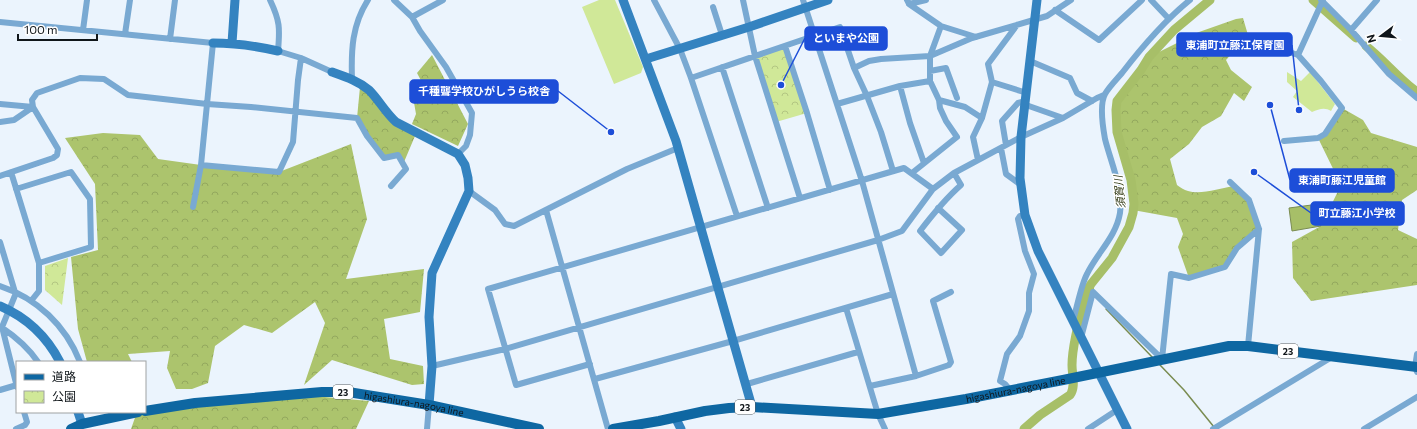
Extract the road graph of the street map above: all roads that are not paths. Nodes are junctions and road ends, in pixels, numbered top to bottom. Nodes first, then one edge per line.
1 (87, 0) edge
2 (130, 0) edge
3 (175, 0) edge
4 (235, 0) edge
5 (270, 0) edge
6 (368, 0) edge
7 (394, 0) edge
8 (443, 0) edge
9 (622, 0) edge
10 (654, 0) edge
11 (743, 0) edge
12 (828, 0) edge
13 (926, 0) edge
14 (1037, 0) edge
15 (1071, 0) edge
16 (1142, 0) edge
17 (1151, 0) edge
18 (1190, 0) edge
19 (1322, 0) edge
20 (1377, 0) edge
21 (908, 2) edge
22 (804, 4) edge
23 (713, 7) dead end
24 (1056, 10) junction
25 (412, 16) junction
26 (1169, 19) junction
27 (1034, 20) junction
28 (0, 22) edge
29 (1017, 25) junction
30 (941, 26) junction
31 (749, 27) junction
32 (83, 30) junction
33 (1351, 30) junction
34 (126, 34) junction
35 (722, 35) junction
36 (815, 36) junction
37 (976, 37) junction
38 (170, 39) junction
39 (213, 43) junction
40 (232, 43) junction
41 (785, 46) junction
42 (680, 49) junction
43 (278, 51) junction
44 (1240, 51) dead end
45 (1298, 54) junction
46 (755, 56) junction
47 (930, 56) junction
48 (301, 58) junction
49 (646, 59) junction
50 (1030, 61) junction
51 (722, 67) junction
52 (854, 68) junction
53 (930, 71) junction
54 (332, 72) joint
55 (691, 78) junction
56 (352, 79) junction
57 (930, 81) junction
58 (992, 82) junction
59 (900, 86) junction
60 (1104, 95) junction
61 (867, 96) junction
62 (957, 98) dead end
63 (1417, 98) edge
64 (939, 100) junction
65 (1027, 100) junction
66 (1092, 101) junction
67 (0, 104) edge
68 (207, 104) junction
69 (837, 104) junction
70 (33, 107) junction
71 (295, 112) junction
72 (982, 118) junction
73 (1063, 118) junction
74 (0, 122) edge
75 (1021, 137) junction
76 (1284, 141) dead end
77 (1004, 147) junction
78 (678, 148) junction
79 (458, 154) junction
80 (978, 160) junction
81 (924, 163) junction
82 (201, 165) junction
83 (893, 171) junction
84 (11, 172) junction
85 (912, 173) junction
86 (954, 173) junction
87 (0, 176) edge
88 (862, 181) junction
89 (1230, 182) dead end
90 (1021, 185) junction
91 (391, 186) dead end
92 (16, 189) junction
93 (933, 189) junction
94 (830, 190) junction
95 (469, 191) junction
96 (800, 198) junction
97 (193, 207) dead end
98 (768, 208) junction
99 (938, 208) junction
100 (546, 210) junction
101 (1024, 215) junction
102 (736, 216) junction
103 (700, 227) junction
104 (1259, 229) junction
105 (878, 240) junction
106 (0, 242) edge
107 (39, 263) junction
108 (563, 268) junction
109 (0, 286) edge
110 (717, 286) junction
111 (16, 292) junction
112 (951, 292) dead end
113 (894, 294) junction
114 (32, 301) junction
115 (4, 308) edge
116 (846, 308) junction
117 (1073, 320) junction
118 (579, 326) junction
119 (1, 327) edge
120 (1081, 338) junction
121 (733, 341) junction
122 (1248, 346) junction
123 (505, 349) junction
124 (858, 352) junction
125 (1417, 354) edge
126 (1332, 357) junction
127 (1158, 360) junction
128 (37, 361) edge
129 (59, 361) edge
130 (80, 361) edge
131 (590, 364) junction
132 (432, 366) junction
133 (1416, 369) edge
134 (1098, 373) junction
135 (916, 376) junction
136 (595, 379) junction
137 (16, 382) edge
138 (746, 384) junction
139 (16, 386) edge
140 (870, 386) junction
141 (0, 390) edge
142 (1010, 390) junction
143 (1417, 396) edge
144 (429, 405) junction
145 (752, 407) junction
146 (1117, 410) junction
147 (146, 411) edge
148 (24, 413) edge
149 (78, 413) edge
150 (133, 413) edge
151 (878, 414) junction
152 (675, 417) junction
153 (82, 424) junction
154 (1215, 428) edge
155 (16, 429) edge
156 (71, 429) edge
157 (427, 429) edge
158 (539, 429) edge
159 (608, 429) edge
160 (613, 429) edge
161 (681, 429) edge
162 (884, 429) edge
163 (1088, 429) edge
164 (1127, 429) edge
165 (1364, 429) edge

1 - 32 street
2 - 34 street
3 - 38 street
4 - 40 street
5 - 43 street
6 - 56 street
7 - 25 street
8 - 25 street
9 - 49 street
10 - 42 street
11 - 31 street
12 - 22 street
13 - 21 street
14 - 27 street
15 - 24 street
16 - 24 street
17 - 26 street
18 - 26 street
19 - 33 street
19 - 45 street
20 - 33 street
21 - 30 street
22 - 31 street
22 - 36 street
23 - 35 street
24 - 27 street
25 - 79 street
26 - 60 street
27 - 29 street
27 - 50 street
28 - 32 street
29 - 37 street
29 - 58 street
30 - 37 street
30 - 47 street
31 - 35 street
31 - 46 street
32 - 34 street
33 - 63 street
34 - 38 street
35 - 42 street
36 - 41 street
36 - 52 street
36 - 69 street
37 - 47 street
38 - 39 street
39 - 40 street
39 - 68 street
40 - 43 street
41 - 46 street
41 - 94 street
42 - 49 street
42 - 55 street
43 - 48 street
44 - 45 street
45 - 76 street
46 - 51 street
46 - 96 street
47 - 52 street
47 - 53 street
48 - 54 street
48 - 71 street
49 - 78 street
50 - 65 street
50 - 66 street
51 - 55 street
51 - 98 street
52 - 61 street
53 - 57 street
53 - 62 street
54 - 56 street
55 - 102 street
56 - 79 street
57 - 59 street
57 - 64 street
58 - 65 street
58 - 72 street
59 - 61 street
59 - 81 street
60 - 66 street
60 - 117 street
61 - 69 street
61 - 83 street
64 - 72 street
64 - 81 street
65 - 73 street
65 - 75 street
65 - 77 street
66 - 73 street
67 - 70 street
68 - 70 street
68 - 71 street
68 - 82 street
69 - 88 street
70 - 74 street
70 - 84 street
71 - 82 street
71 - 91 street
72 - 80 street
73 - 75 street
75 - 77 street
75 - 90 street
77 - 80 street
77 - 90 street
78 - 100 street
78 - 103 street
79 - 95 street
80 - 86 street
81 - 85 street
82 - 97 street
83 - 85 street
83 - 88 street
84 - 87 street
84 - 92 street
85 - 93 street
86 - 93 street
86 - 99 street
88 - 94 street
88 - 105 street
89 - 104 street
90 - 101 street
92 - 107 street
92 - 107 street
93 - 105 street
94 - 96 street
95 - 100 street
95 - 132 street
96 - 98 street
98 - 102 street
99 - 99 street
100 - 108 street
101 - 117 street
101 - 142 street
102 - 103 street
103 - 108 street
103 - 110 street
104 - 122 street
104 - 127 street
105 - 110 street
105 - 113 street
106 - 111 street
107 - 114 street
108 - 118 street
108 - 123 street
109 - 111 street
110 - 118 street
110 - 121 street
111 - 114 street
111 - 115 street
112 - 135 street
113 - 116 street
113 - 135 street
114 - 130 street
115 - 119 street
115 - 129 street
116 - 121 street
116 - 124 street
117 - 120 street
118 - 123 street
118 - 131 street
119 - 128 street
119 - 137 street
120 - 127 street
120 - 134 street
121 - 136 street
121 - 138 street
122 - 126 main road, higashiura-nagoya line / 23
122 - 127 main road, higashiura-nagoya line / 23
123 - 131 street
123 - 132 street
124 - 138 street
124 - 140 street
125 - 133 street
126 - 133 main road, higashiura-nagoya line / 23
126 - 154 street
127 - 134 main road, higashiura-nagoya line / 23
131 - 136 street
132 - 144 street
134 - 142 main road, higashiura-nagoya line / 23
134 - 146 street
135 - 140 street
136 - 159 street
138 - 145 street
139 - 141 street
140 - 151 street
142 - 151 main road, higashiura-nagoya line / 23
143 - 165 street
144 - 147 main road, higashiura-nagoya line / 23
144 - 157 street
144 - 158 main road, higashiura-nagoya line / 23
145 - 151 main road, higashiura-nagoya line / 23
145 - 152 main road, higashiura-nagoya line / 23
146 - 163 street
146 - 164 street
148 - 155 street
149 - 153 street
150 - 153 main road
151 - 162 street
152 - 160 main road, higashiura-nagoya line / 23
152 - 161 street
153 - 156 main road

